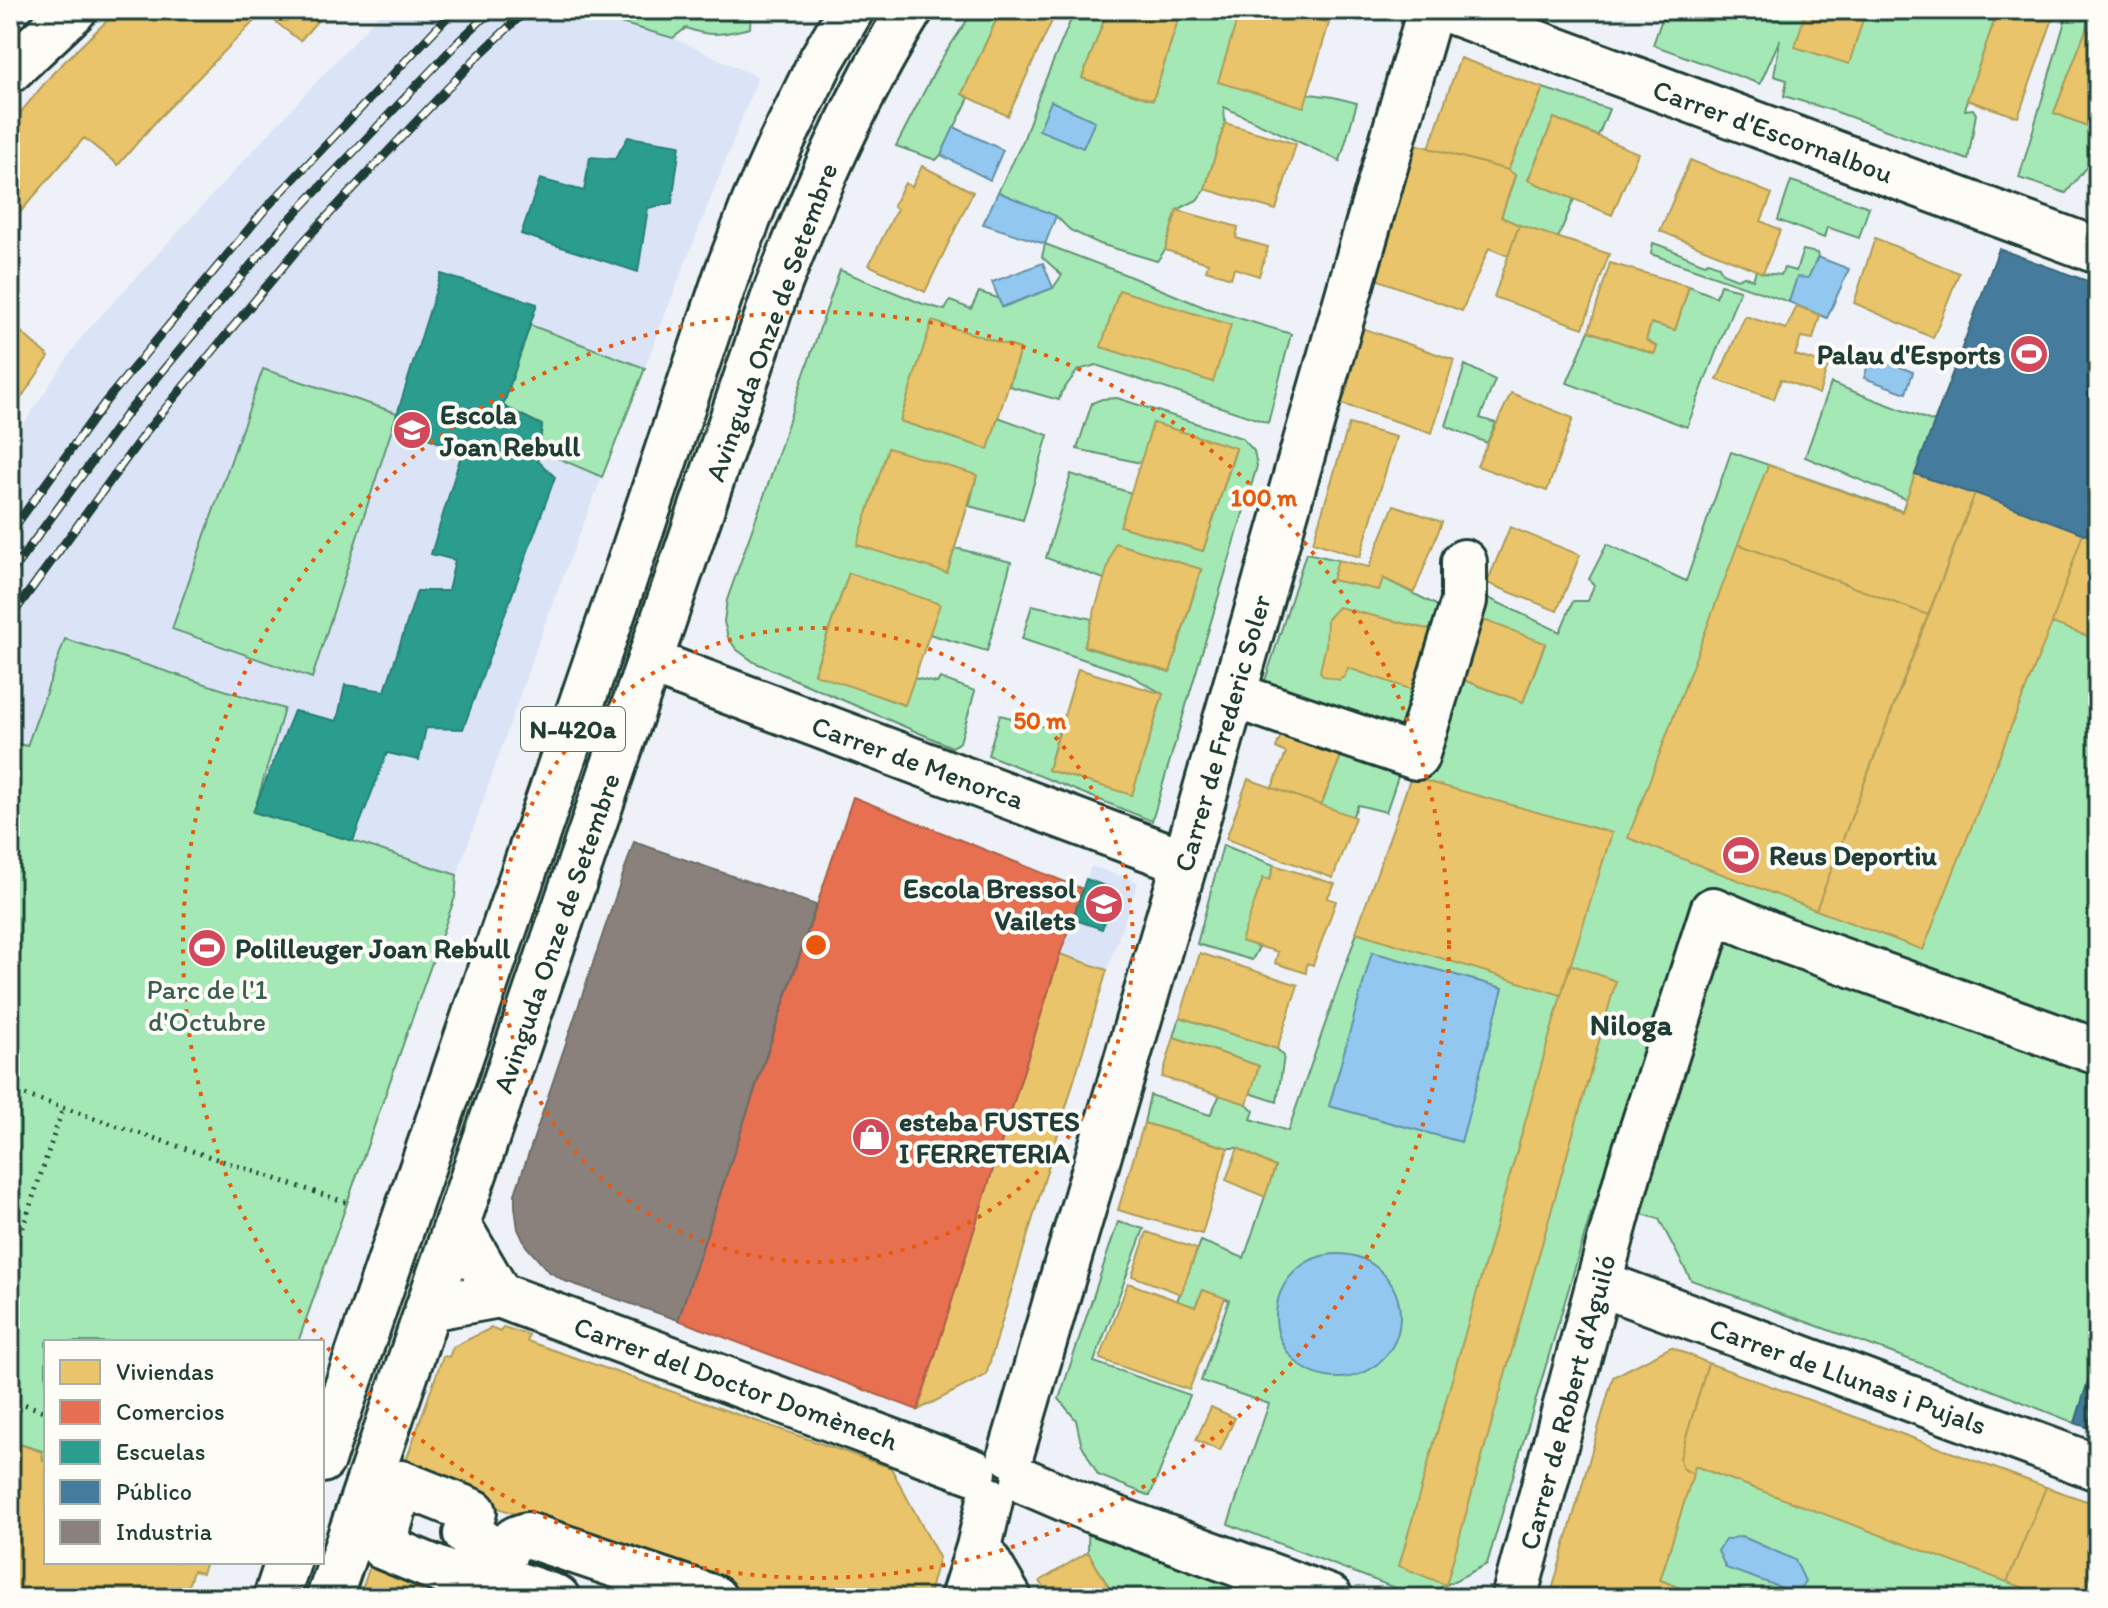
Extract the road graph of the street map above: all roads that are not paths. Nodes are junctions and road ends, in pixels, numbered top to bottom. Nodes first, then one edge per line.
1 (74, 10) edge
2 (851, 10) edge
3 (910, 10) edge
4 (1430, 10) edge
5 (1448, 10) edge
6 (10, 70) edge
7 (2098, 251) edge
8 (1464, 562) dead end
9 (650, 662) junction
10 (1233, 695) junction
11 (1185, 862) junction
12 (2098, 1052) edge
13 (457, 1223) junction
14 (1599, 1283) junction
15 (499, 1295) junction
16 (428, 1308) junction
17 (324, 1454) edge
18 (2098, 1468) edge
19 (999, 1477) junction
20 (979, 1547) junction
21 (287, 1564) edge
22 (276, 1598) edge
23 (329, 1598) edge
24 (557, 1598) edge
25 (714, 1598) edge
26 (963, 1598) edge
27 (1009, 1598) edge
28 (1330, 1598) edge
29 (1514, 1598) edge

1 - 6 street
2 - 17 street, Avinguda Onze de Setembre / N-420a
3 - 9 street, Avinguda Onze de Setembre / N-420a
4 - 10 street, Carrer de Frederic Soler
5 - 7 street, Carrer d'Escornalbou
8 - 10 street
9 - 11 street, Carrer de Menorca
9 - 13 street, Avinguda Onze de Setembre / N-420a
10 - 11 street, Carrer de Frederic Soler
11 - 19 street, Carrer de Frederic Soler
12 - 14 street, Carrer de Robert d'Aguiló
13 - 15 street
13 - 16 street, Avinguda Onze de Setembre / N-420a
14 - 18 street, Carrer de Llunas i Pujals
14 - 29 street, Carrer de Robert d'Aguiló
15 - 16 street
15 - 19 street, Carrer del Doctor Domènech
16 - 23 street, Avinguda Onze de Setembre / N-420a
19 - 20 street, Carrer de Frederic Soler
19 - 28 street, Carrer del Doctor Domènech
20 - 26 street, Carrer de Frederic Soler
20 - 27 street
21 - 22 street
24 - 25 street

